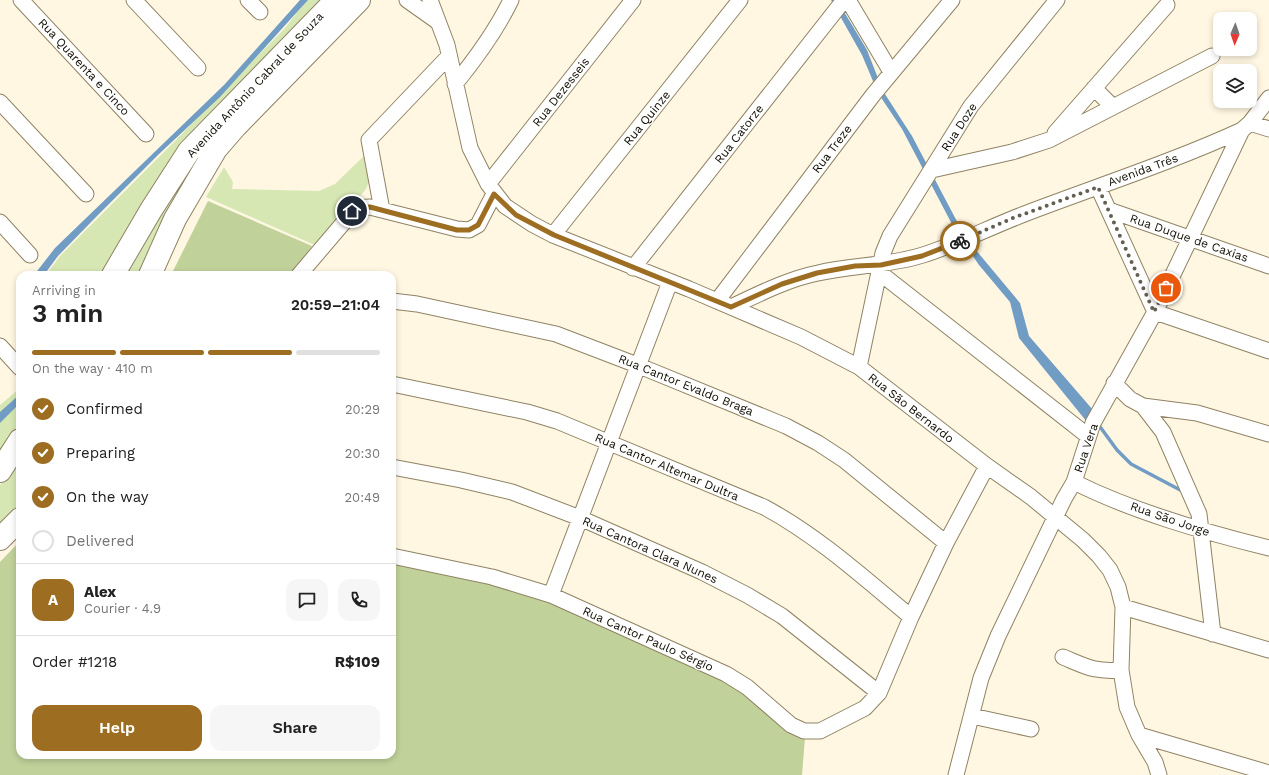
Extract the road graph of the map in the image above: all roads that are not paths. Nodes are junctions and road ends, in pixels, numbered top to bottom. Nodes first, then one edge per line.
1 (21, 0) edge
2 (134, 0) edge
3 (248, 0) edge
4 (336, 0) edge
5 (359, 0) edge
6 (407, 0) edge
7 (430, 0) edge
8 (511, 0) edge
9 (634, 0) edge
10 (740, 0) edge
11 (952, 0) edge
12 (1058, 0) edge
13 (845, 1) edge
14 (1167, 5) dead end
15 (260, 12) dead end
16 (438, 22) junction
17 (449, 56) junction
18 (1212, 56) dead end
19 (198, 68) dead end
20 (892, 72) junction
21 (455, 84) junction
22 (1094, 88) junction
23 (1269, 98) edge
24 (0, 102) edge
25 (1113, 107) junction
26 (1246, 126) junction
27 (1269, 129) edge
28 (146, 134) dead end
29 (1049, 140) junction
30 (929, 175) junction
31 (1098, 187) junction
32 (491, 189) junction
33 (86, 194) dead end
34 (382, 210) junction
35 (1109, 210) junction
36 (0, 222) edge
37 (554, 235) junction
38 (1190, 239) junction
39 (30, 255) dead end
40 (1269, 266) edge
41 (633, 268) junction
42 (880, 269) junction
43 (115, 271) edge
44 (152, 271) edge
45 (302, 271) edge
46 (670, 282) junction
47 (396, 301) edge
48 (724, 304) junction
49 (1154, 312) junction
50 (0, 346) edge
51 (1269, 351) edge
52 (16, 364) edge
53 (637, 365) junction
54 (859, 368) junction
55 (1114, 383) junction
56 (396, 385) edge
57 (1143, 406) junction
58 (1269, 434) edge
59 (1088, 436) junction
60 (608, 442) junction
61 (16, 446) edge
62 (16, 460) edge
63 (987, 466) junction
64 (396, 468) edge
65 (0, 471) edge
66 (0, 475) edge
67 (1074, 482) junction
68 (580, 518) junction
69 (1055, 519) junction
70 (16, 523) edge
71 (1202, 532) junction
72 (0, 540) edge
73 (946, 543) junction
74 (1269, 548) edge
75 (396, 557) edge
76 (551, 595) junction
77 (1123, 607) junction
78 (911, 617) junction
79 (1213, 634) junction
80 (1269, 650) edge
81 (1063, 657) dead end
82 (1121, 670) junction
83 (879, 693) junction
84 (972, 716) junction
85 (1031, 729) dead end
86 (1139, 735) junction
87 (1234, 769) edge
88 (1269, 773) edge
89 (956, 775) edge
90 (1159, 775) edge

1 - 28 street, Rua Quarenta e Cinco
2 - 19 street
3 - 15 street
4 - 43 highway, Avenida Antônio Cabral de Souza
5 - 44 highway, Avenida Antônio Cabral de Souza
6 - 16 street
7 - 16 street, Rua São Bernardo
8 - 21 street
9 - 32 street, Rua Dezesseis
10 - 37 street, Rua Quinze
11 - 20 street, Rua Treze
12 - 30 street, Rua Doze
13 - 20 street
13 - 41 street, Rua Catorze
14 - 22 street
16 - 17 street, Rua São Bernardo
17 - 21 street, Rua São Bernardo
17 - 34 street
18 - 25 street
20 - 48 street, Rua Treze
21 - 32 street, Rua São Bernardo
22 - 25 street
22 - 29 street
23 - 26 street, Avenida Três
24 - 33 street
25 - 29 street
26 - 27 street
26 - 31 street, Avenida Três
26 - 38 street, Rua Vera
29 - 30 street
30 - 42 street, Rua Doze
31 - 35 street
31 - 42 street, Avenida Três
32 - 34 street, Rua Dezesseis
32 - 37 street, Rua São Bernardo
34 - 45 street, Rua Dezesseis
35 - 38 street, Rua Duque de Caxias
35 - 49 street
36 - 39 street
37 - 41 street, Rua São Bernardo
38 - 40 street, Rua Duque de Caxias
38 - 49 street, Rua Vera
41 - 46 street, Rua São Bernardo
42 - 48 street, Avenida Três
42 - 54 street, Rua Doze
42 - 59 street
46 - 48 street, Rua São Bernardo
46 - 53 street
47 - 53 street, Rua Cantor Evaldo Braga
48 - 54 street, Rua São Bernardo
49 - 51 street
49 - 55 street, Rua Vera
50 - 52 street
53 - 60 street
53 - 73 street, Rua Cantor Evaldo Braga
54 - 63 street, Rua São Bernardo
55 - 57 street
55 - 59 street, Rua Vera
56 - 60 street, Rua Cantor Altemar Dultra
57 - 58 street
57 - 71 street
59 - 67 street, Rua Vera
60 - 68 street
60 - 78 street, Rua Cantor Altemar Dultra
61 - 65 highway
62 - 66 highway
63 - 69 street, Rua São Bernardo
63 - 73 street
64 - 68 street, Rua Cantora Clara Nunes
67 - 69 street, Rua Vera
67 - 71 street, Rua São Jorge
68 - 76 street
68 - 83 street, Rua Cantora Clara Nunes
69 - 77 street, Rua São Bernardo
69 - 84 street, Rua Vera
70 - 72 highway
71 - 74 street, Rua São Jorge
71 - 79 street
73 - 78 street
75 - 76 street, Rua Cantor Paulo Sérgio
76 - 83 street, Rua Cantor Paulo Sérgio
77 - 79 street
77 - 82 street, Rua São Bernardo
78 - 83 street
79 - 80 street
81 - 82 street
82 - 86 street, Rua São Bernardo
84 - 85 street
84 - 89 street, Rua Vera
86 - 87 street
86 - 90 street, Rua São Bernardo
87 - 88 street

